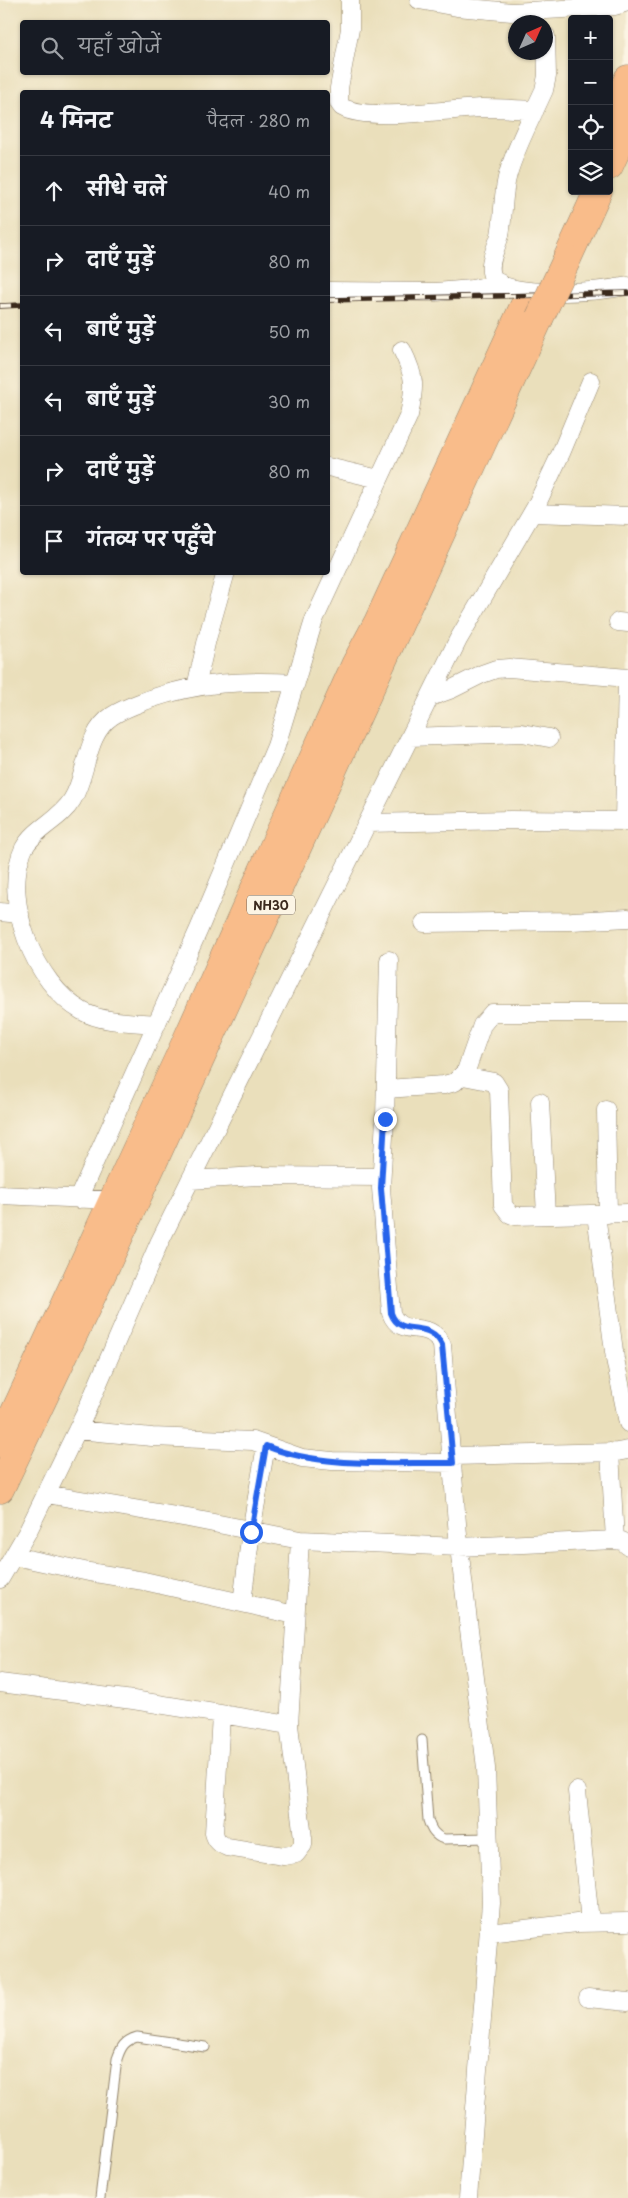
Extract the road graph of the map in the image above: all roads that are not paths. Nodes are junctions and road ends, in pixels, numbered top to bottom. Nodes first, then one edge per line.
1 (350, 0) edge
2 (418, 0) edge
3 (628, 2) edge
4 (531, 15) edge
5 (553, 16) edge
6 (547, 60) edge
7 (628, 79) edge
8 (535, 110) junction
9 (613, 112) edge
10 (628, 125) edge
11 (613, 157) edge
12 (577, 195) edge
13 (596, 195) edge
14 (559, 255) junction
15 (500, 284) junction
16 (628, 286) edge
17 (330, 291) edge
18 (531, 314) junction
19 (402, 350) dead end
20 (591, 381) dead end
21 (330, 467) edge
22 (379, 479) junction
23 (532, 513) junction
24 (628, 516) edge
25 (225, 575) edge
26 (628, 678) edge
27 (296, 683) junction
28 (196, 687) junction
29 (430, 697) junction
30 (410, 737) junction
31 (549, 738) dead end
32 (626, 821) edge
33 (368, 823) junction
34 (0, 912) edge
35 (20, 914) junction
36 (628, 918) edge
37 (424, 924) dead end
38 (389, 960) dead end
39 (628, 1013) edge
40 (156, 1024) junction
41 (462, 1076) junction
42 (386, 1089) junction
43 (540, 1102) dead end
44 (606, 1110) dead end
45 (381, 1177) junction
46 (190, 1180) junction
47 (0, 1195) edge
48 (78, 1199) junction
49 (113, 1200) junction
50 (602, 1214) junction
51 (628, 1214) edge
52 (546, 1215) junction
53 (628, 1423) edge
54 (77, 1430) junction
55 (0, 1444) edge
56 (266, 1446) junction
57 (628, 1450) edge
58 (610, 1452) junction
59 (453, 1459) junction
60 (0, 1489) edge
61 (46, 1494) junction
62 (251, 1532) junction
63 (300, 1540) junction
64 (622, 1543) edge
65 (459, 1547) junction
66 (14, 1556) junction
67 (0, 1579) edge
68 (242, 1603) junction
69 (295, 1615) junction
70 (0, 1683) edge
71 (222, 1715) junction
72 (289, 1725) junction
73 (422, 1740) dead end
74 (577, 1791) dead end
75 (489, 1838) junction
76 (590, 1922) junction
77 (628, 1922) edge
78 (489, 1932) junction
79 (588, 1998) dead end
80 (628, 2002) edge
81 (205, 2047) dead end
82 (100, 2198) edge
83 (468, 2198) edge

1 - 8 street
2 - 4 street
3 - 5 street
6 - 8 street
7 - 9 highway
8 - 15 street
10 - 11 highway
12 - 14 highway, NH30
13 - 14 highway, NH30
14 - 18 highway, NH30, bridge
15 - 16 street
15 - 17 street
18 - 49 highway, NH30
18 - 60 highway, NH30
19 - 22 street
20 - 23 street
21 - 22 street
22 - 27 street
23 - 24 street
23 - 29 street
25 - 28 street
26 - 29 street
26 - 32 street
27 - 28 street
27 - 40 street
28 - 35 street
29 - 30 street
30 - 31 street
30 - 33 street
32 - 33 street
33 - 46 street
34 - 35 street
35 - 40 street
36 - 37 street
38 - 42 street
39 - 41 street
40 - 48 street
41 - 42 street
41 - 52 street
42 - 45 street
43 - 52 street
44 - 50 street
45 - 46 street
45 - 59 street
46 - 54 street
47 - 48 street
48 - 49 street
49 - 55 highway, NH30
50 - 51 street
50 - 52 street
50 - 53 street
54 - 56 street
54 - 61 street
56 - 59 street
56 - 62 street
57 - 58 street
58 - 59 street
58 - 64 street
59 - 65 street
61 - 62 street
61 - 66 street
62 - 63 street
62 - 68 street
63 - 65 street
63 - 69 street
64 - 65 street
65 - 75 street
66 - 67 street
66 - 68 street
68 - 69 street
69 - 72 street
70 - 71 street
71 - 72 street
71 - 72 street
73 - 75 lane
74 - 76 street
75 - 78 street
76 - 77 street
76 - 78 street
78 - 83 street
79 - 80 street
81 - 82 lane

